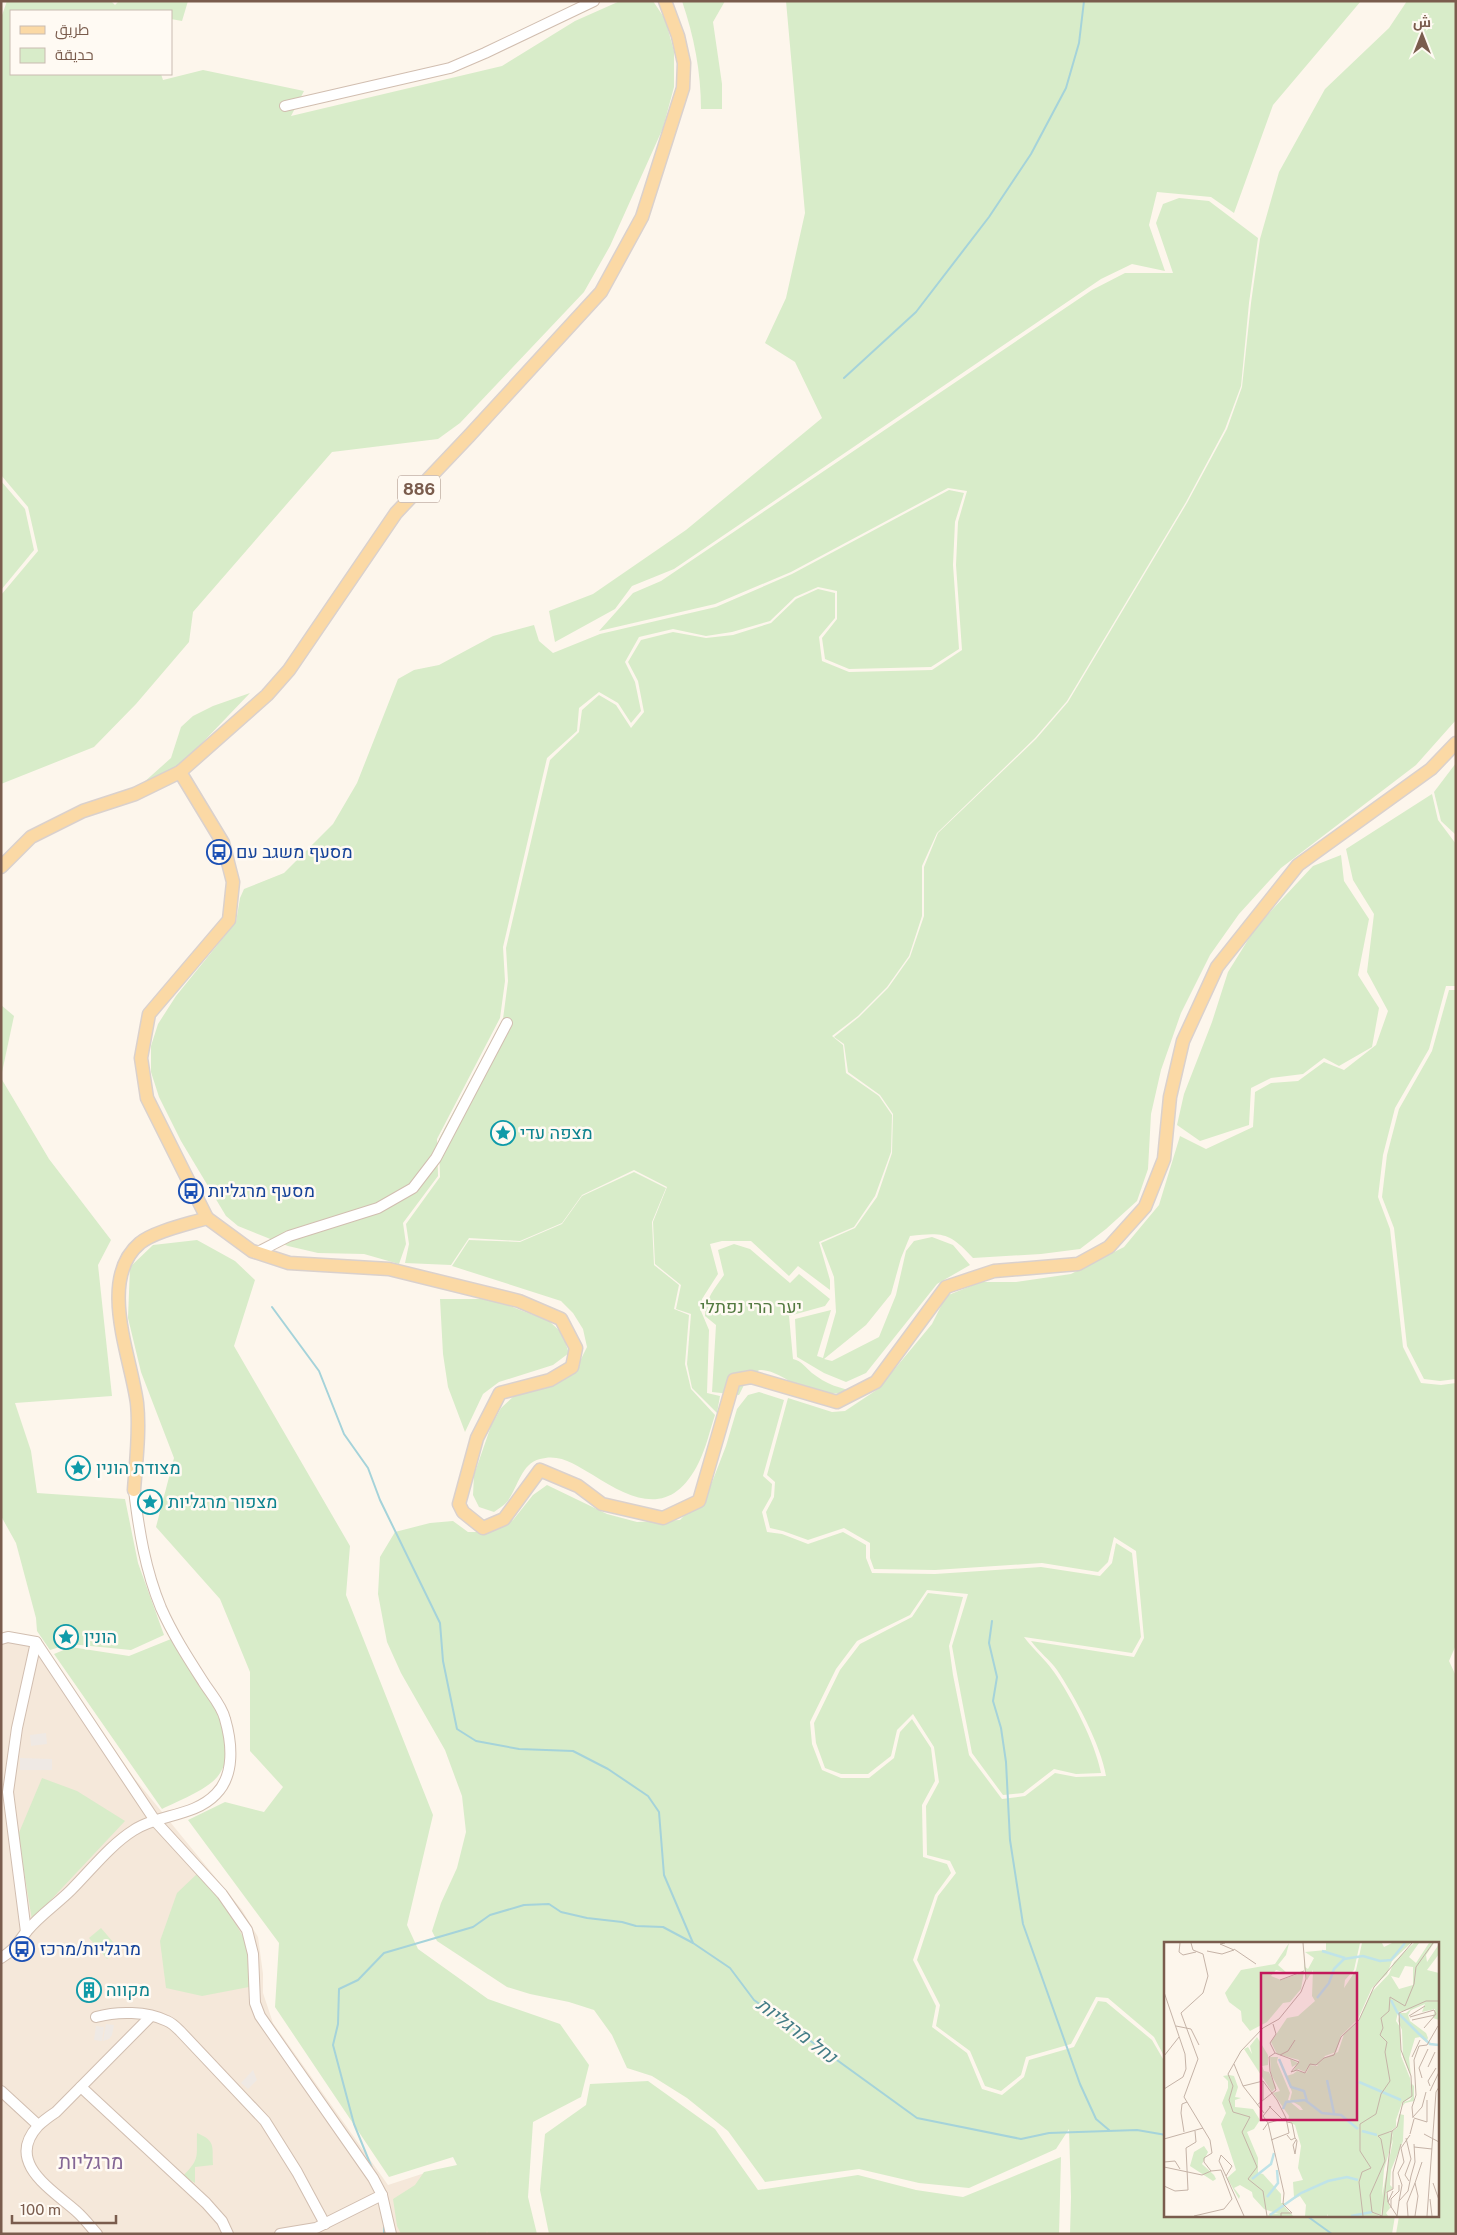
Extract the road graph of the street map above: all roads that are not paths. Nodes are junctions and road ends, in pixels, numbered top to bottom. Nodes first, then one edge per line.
1 (594, 1) edge
2 (665, 1) edge
3 (284, 106) dead end
4 (1456, 742) edge
5 (180, 772) junction
6 (1, 867) edge
7 (507, 1023) dead end
8 (207, 1218) junction
9 (256, 1253) junction
10 (134, 1490) joint
11 (1, 1639) edge
12 (36, 1642) junction
13 (156, 1822) junction
14 (26, 1932) junction
15 (1, 1958) edge
16 (151, 2016) junction
17 (96, 2017) dead end
18 (80, 2087) junction
19 (1, 2091) edge
20 (38, 2125) junction
21 (382, 2195) junction
22 (325, 2224) junction
23 (97, 2234) edge
24 (228, 2234) edge
25 (280, 2234) edge
26 (391, 2234) edge

1 - 3 street
2 - 5 main road, 886
4 - 9 main road
5 - 6 main road, 886
5 - 8 main road
7 - 9 street
8 - 9 main road
8 - 10 main road
10 - 13 street
11 - 12 street
12 - 13 street
12 - 14 street
13 - 14 street
13 - 21 street
14 - 15 street
16 - 17 street
16 - 18 street
16 - 22 street
18 - 20 street
18 - 24 street
19 - 20 street
20 - 23 street
21 - 22 street
21 - 26 street
22 - 25 street

